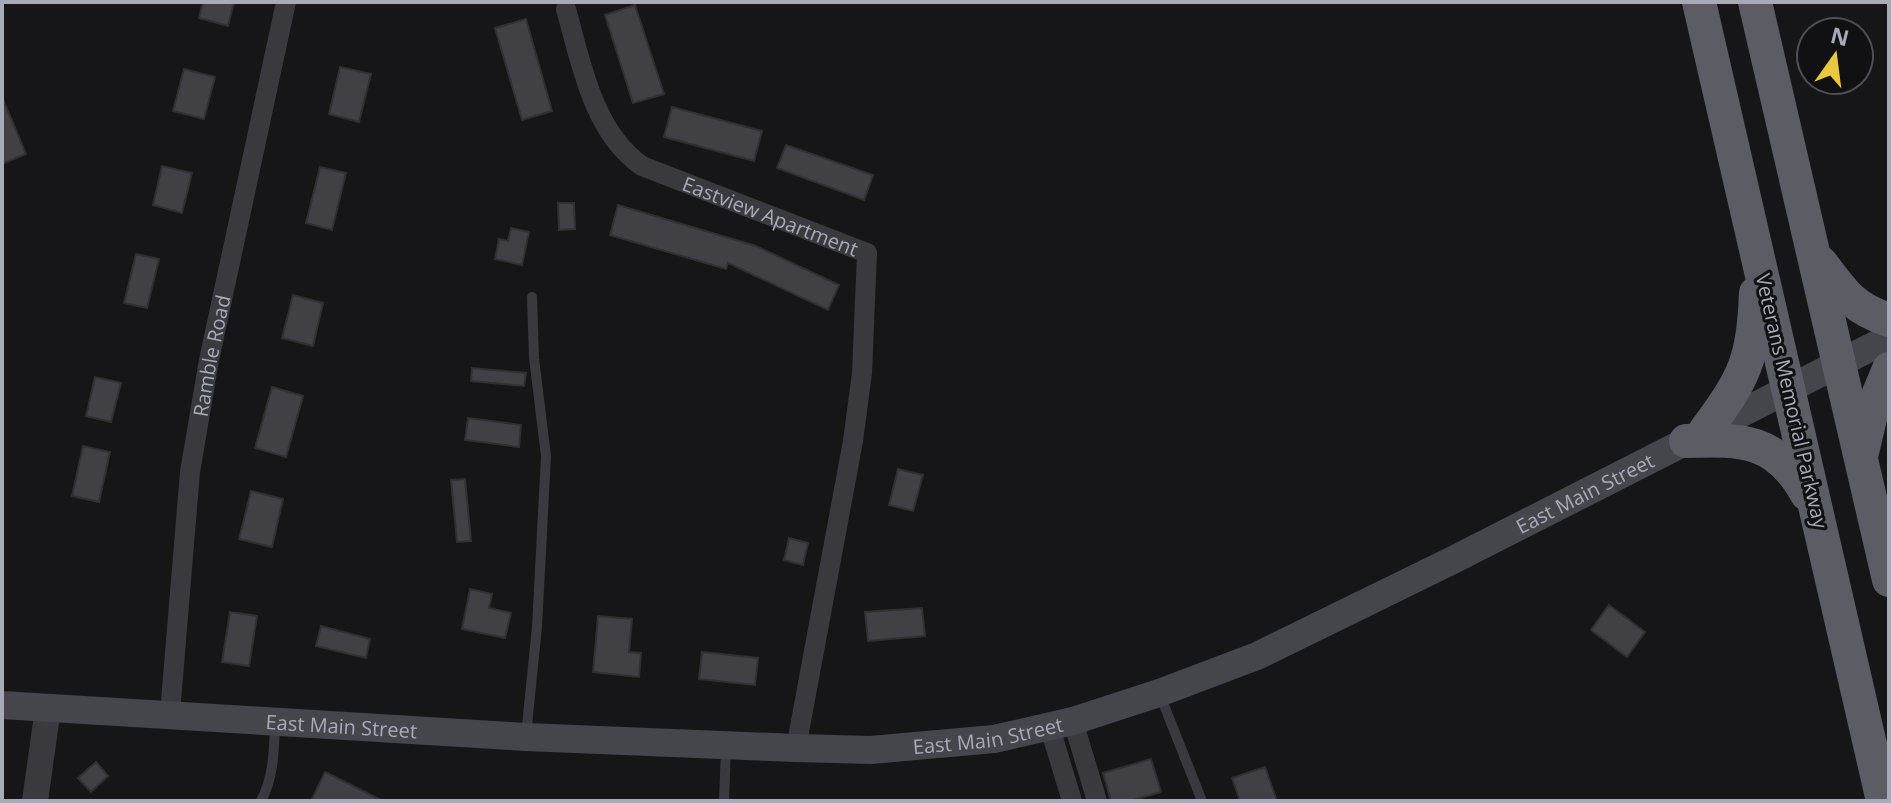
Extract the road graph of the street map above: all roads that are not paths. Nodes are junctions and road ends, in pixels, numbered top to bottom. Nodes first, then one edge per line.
1 (286, 2) edge
2 (1699, 2) edge
3 (1755, 2) edge
4 (566, 9) dead end
5 (1813, 252) junction
6 (1758, 257) junction
7 (532, 297) dead end
8 (1889, 320) edge
9 (1889, 338) edge
10 (1839, 362) junction
11 (1889, 369) edge
12 (1789, 388) junction
13 (1695, 436) junction
14 (1861, 460) junction
15 (1818, 514) junction
16 (1889, 580) edge
17 (1159, 693) junction
18 (2, 705) edge
19 (48, 708) junction
20 (170, 713) junction
21 (275, 721) junction
22 (1061, 725) junction
23 (526, 737) junction
24 (726, 745) junction
25 (796, 748) junction
26 (35, 801) edge
27 (261, 801) edge
28 (724, 801) edge
29 (1072, 801) edge
30 (1097, 801) edge
31 (1202, 801) edge
32 (1883, 801) edge

1 - 20 street, Ramble Road
2 - 6 highway, Veterans Memorial Parkway
3 - 5 highway
4 - 25 street, Eastview Apartment
5 - 8 highway
5 - 10 highway
6 - 12 highway, Veterans Memorial Parkway
6 - 13 highway
7 - 23 lane
9 - 10 main road, East Main Street
10 - 12 main road, East Main Street
10 - 14 highway
11 - 14 highway
12 - 13 main road, East Main Street
12 - 15 highway, Veterans Memorial Parkway
13 - 15 highway
13 - 17 main road, East Main Street
14 - 16 highway
15 - 32 highway, Veterans Memorial Parkway
17 - 22 main road, East Main Street
17 - 31 lane
18 - 19 main road, East Main Street
19 - 20 main road, East Main Street
19 - 26 street
20 - 21 main road, East Main Street
21 - 23 main road, East Main Street
21 - 27 lane
22 - 25 main road, East Main Street
22 - 29 street
22 - 30 street
23 - 24 main road, East Main Street
24 - 25 main road, East Main Street
24 - 28 lane

